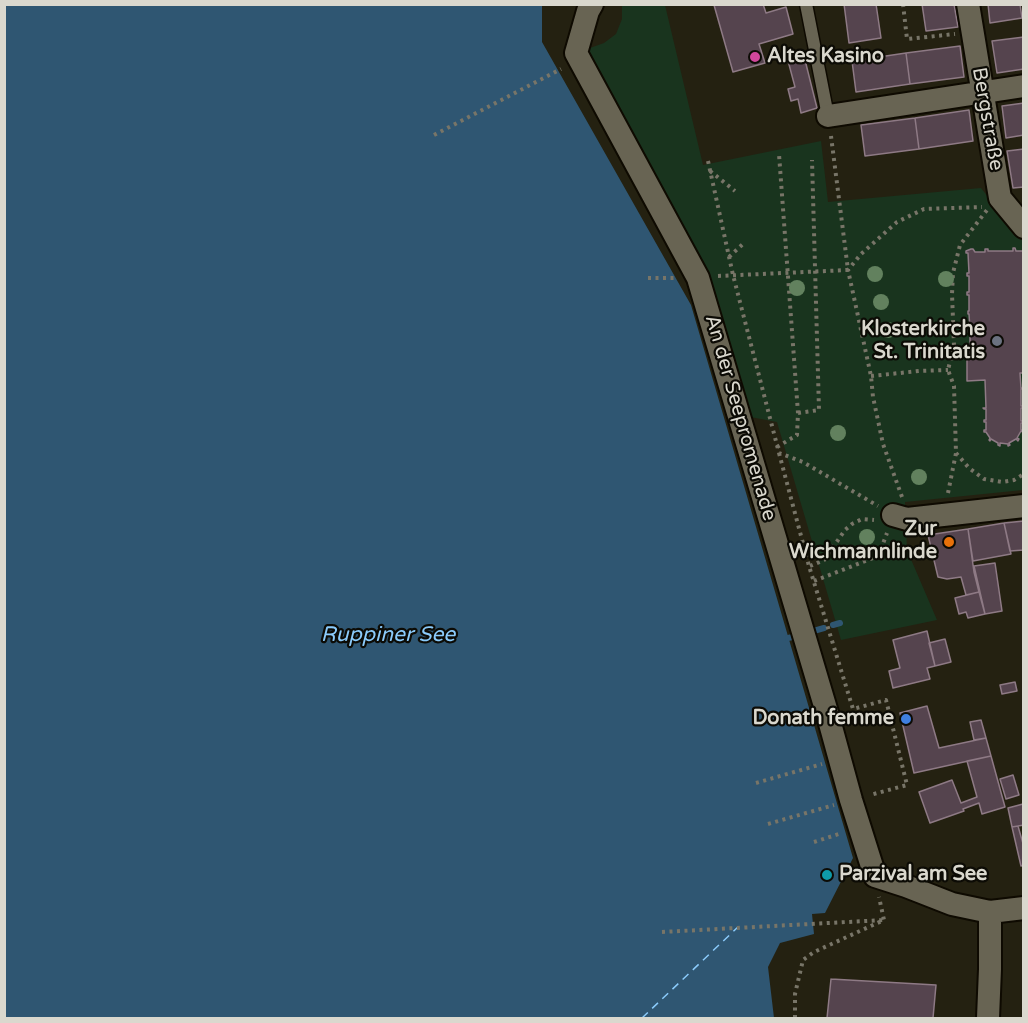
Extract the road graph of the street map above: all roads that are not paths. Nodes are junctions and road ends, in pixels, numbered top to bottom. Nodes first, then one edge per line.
1 (592, 4) edge
2 (806, 4) edge
3 (968, 4) edge
4 (1023, 86) edge
5 (982, 92) junction
6 (828, 116) joint
7 (1023, 226) edge
8 (1023, 506) edge
9 (885, 520) road end
10 (1023, 908) edge
11 (990, 912) junction
12 (988, 1018) edge

1 - 11 street, An der Seepromenade
2 - 6 lane
3 - 5 street, Bergstraße
4 - 5 street
5 - 6 street
5 - 7 street, Bergstraße
8 - 9 street
10 - 11 street
11 - 12 street

